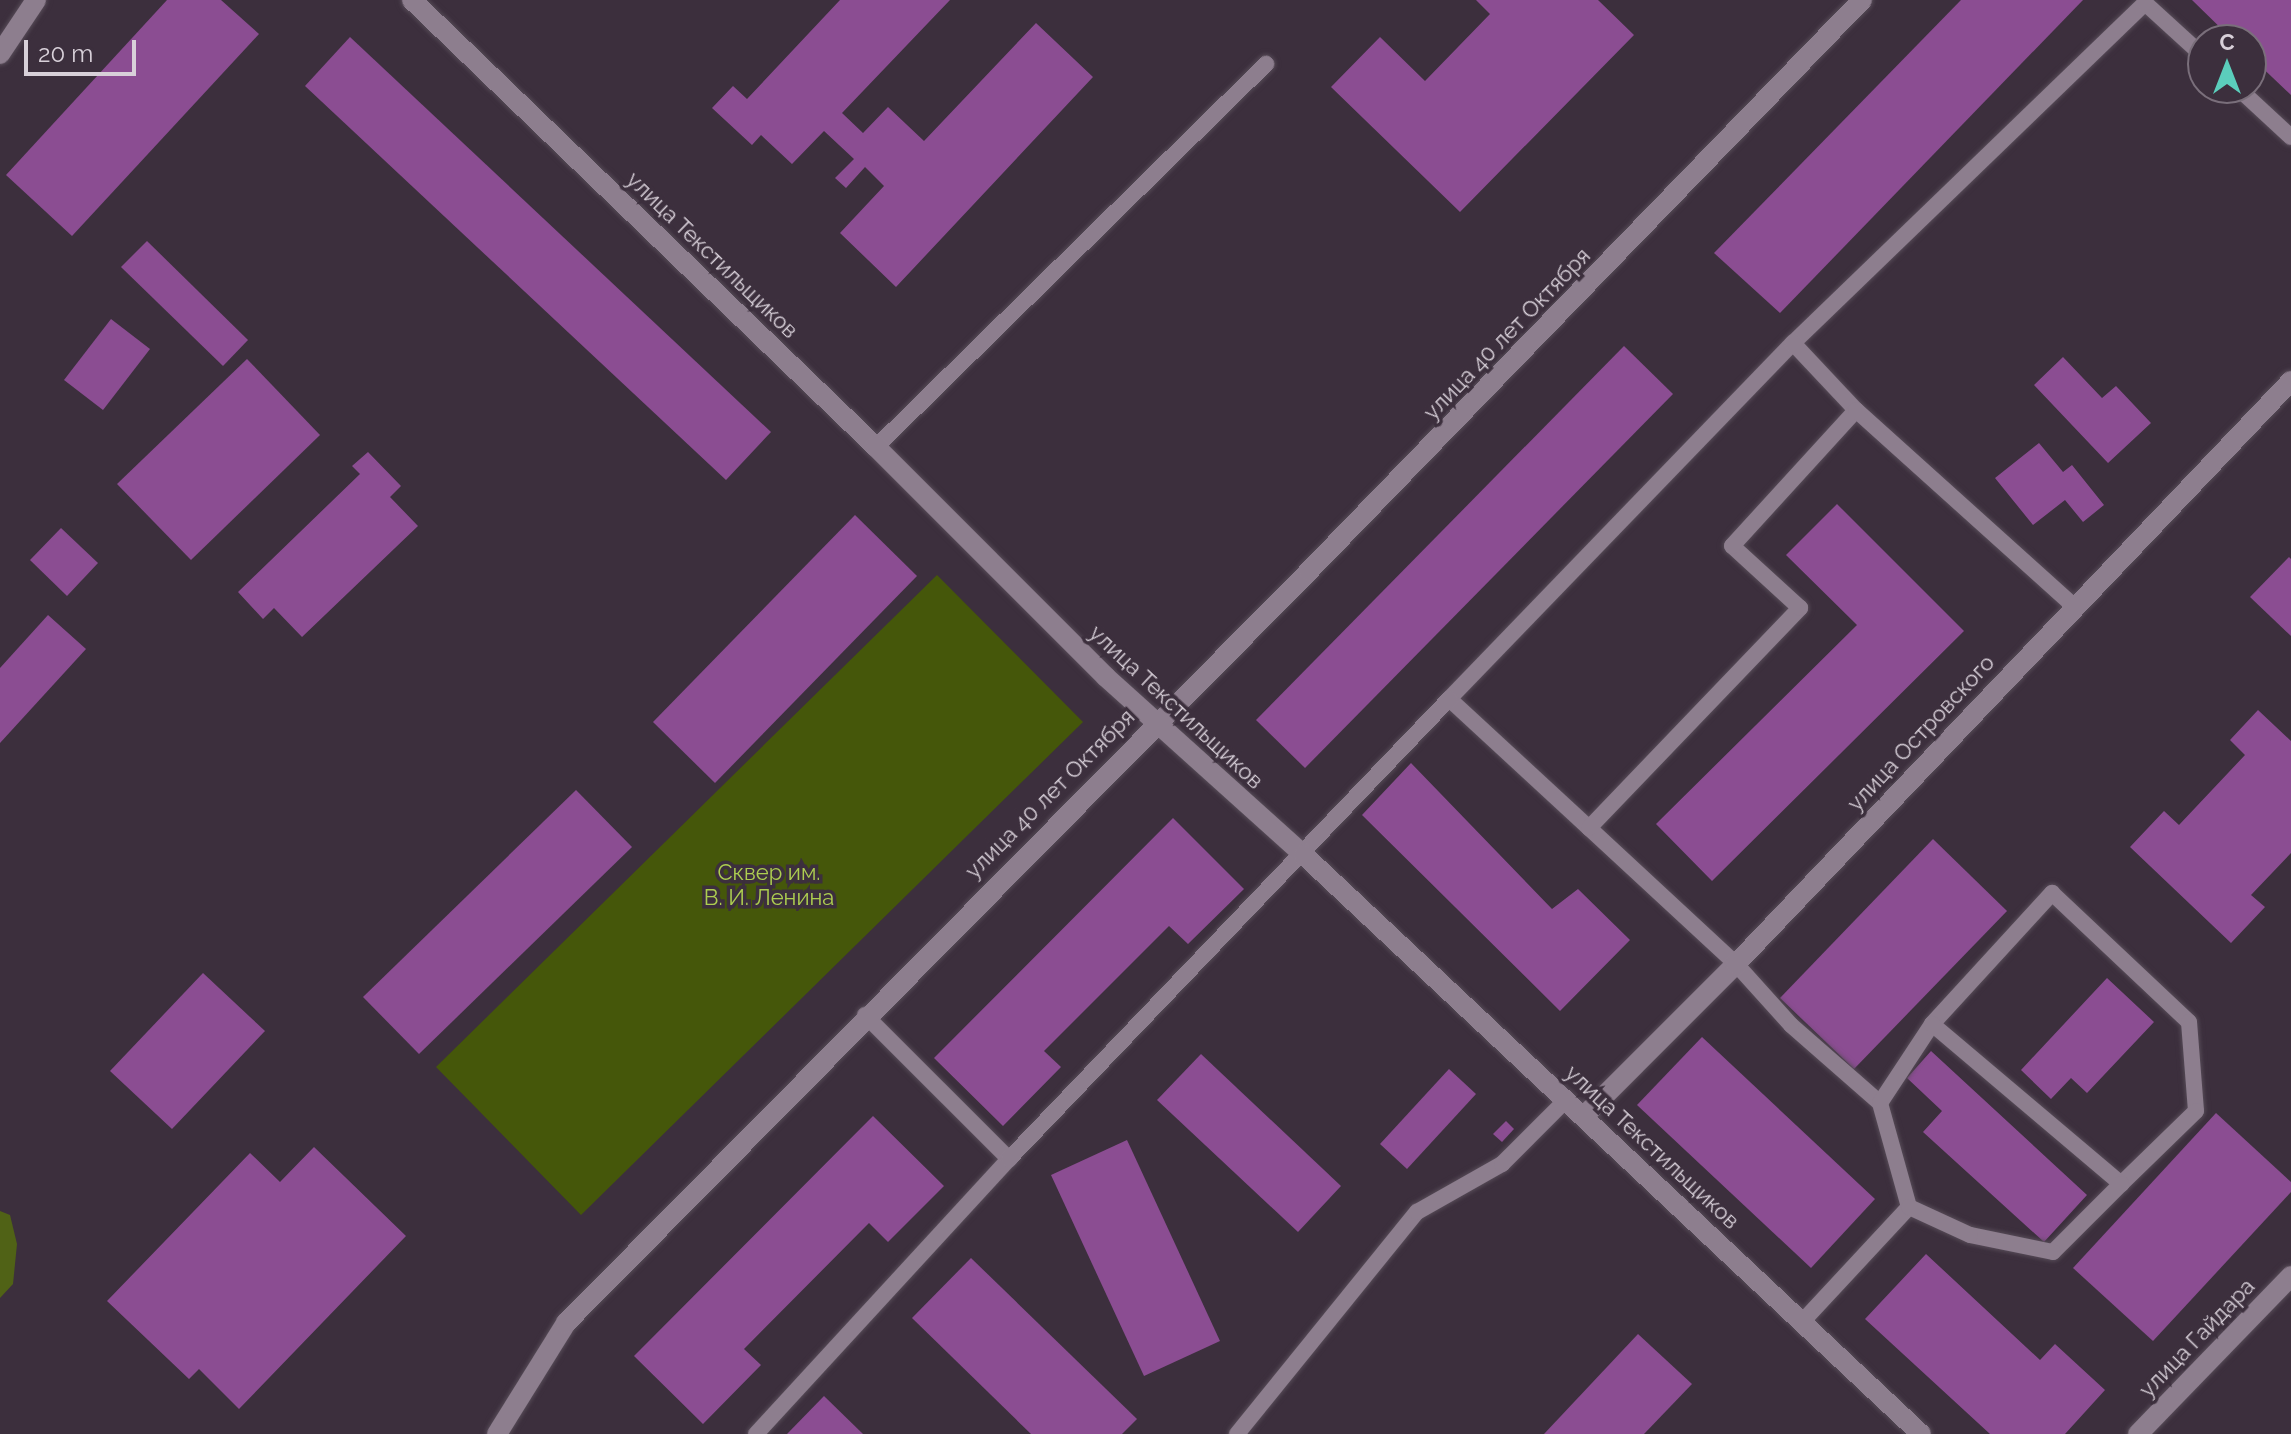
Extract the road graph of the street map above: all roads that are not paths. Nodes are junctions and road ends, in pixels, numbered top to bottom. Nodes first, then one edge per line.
1 (36, 0) edge
2 (412, 0) edge
3 (1862, 0) edge
4 (2187, 41) edge
5 (0, 54) edge
6 (1266, 64) dead end
7 (2255, 104) edge
8 (2291, 137) edge
9 (1793, 343) junction
10 (2291, 381) edge
11 (1856, 410) junction
12 (876, 447) junction
13 (2074, 606) junction
14 (1449, 699) junction
15 (1155, 723) junction
16 (1589, 828) junction
17 (1304, 855) junction
18 (1736, 964) junction
19 (865, 1015) junction
20 (1932, 1024) junction
21 (1566, 1100) junction
22 (1880, 1103) junction
23 (1584, 1116) junction
24 (1009, 1159) junction
25 (2121, 1184) junction
26 (1909, 1207) junction
27 (2291, 1276) edge
28 (1803, 1321) junction
29 (497, 1434) edge
30 (756, 1434) edge
31 (1237, 1434) edge
32 (1921, 1434) edge
33 (2138, 1434) edge

1 - 5 street
2 - 12 street, улица Текстильщиков
3 - 15 street, улица 40 лет Октября
4 - 9 lane
6 - 12 lane
7 - 8 lane
9 - 11 lane
9 - 14 lane
10 - 13 street, улица Островского
11 - 13 lane
11 - 16 lane
12 - 15 street, улица Текстильщиков
13 - 18 street, улица Островского
14 - 16 lane
14 - 17 lane
15 - 17 street, улица Текстильщиков
15 - 19 street, улица 40 лет Октября
16 - 18 lane
17 - 21 street, улица Текстильщиков
17 - 24 lane
18 - 22 lane
18 - 23 street, улица Островского
19 - 24 lane
19 - 29 street, улица 40 лет Октября
20 - 22 lane
20 - 25 lane
20 - 25 lane
21 - 23 street, улица Текстильщиков
21 - 31 lane
22 - 26 lane
23 - 28 street, улица Текстильщиков
24 - 30 lane
25 - 26 lane
26 - 28 lane
27 - 33 street, улица Гайдара
28 - 32 street, улица Текстильщиков

